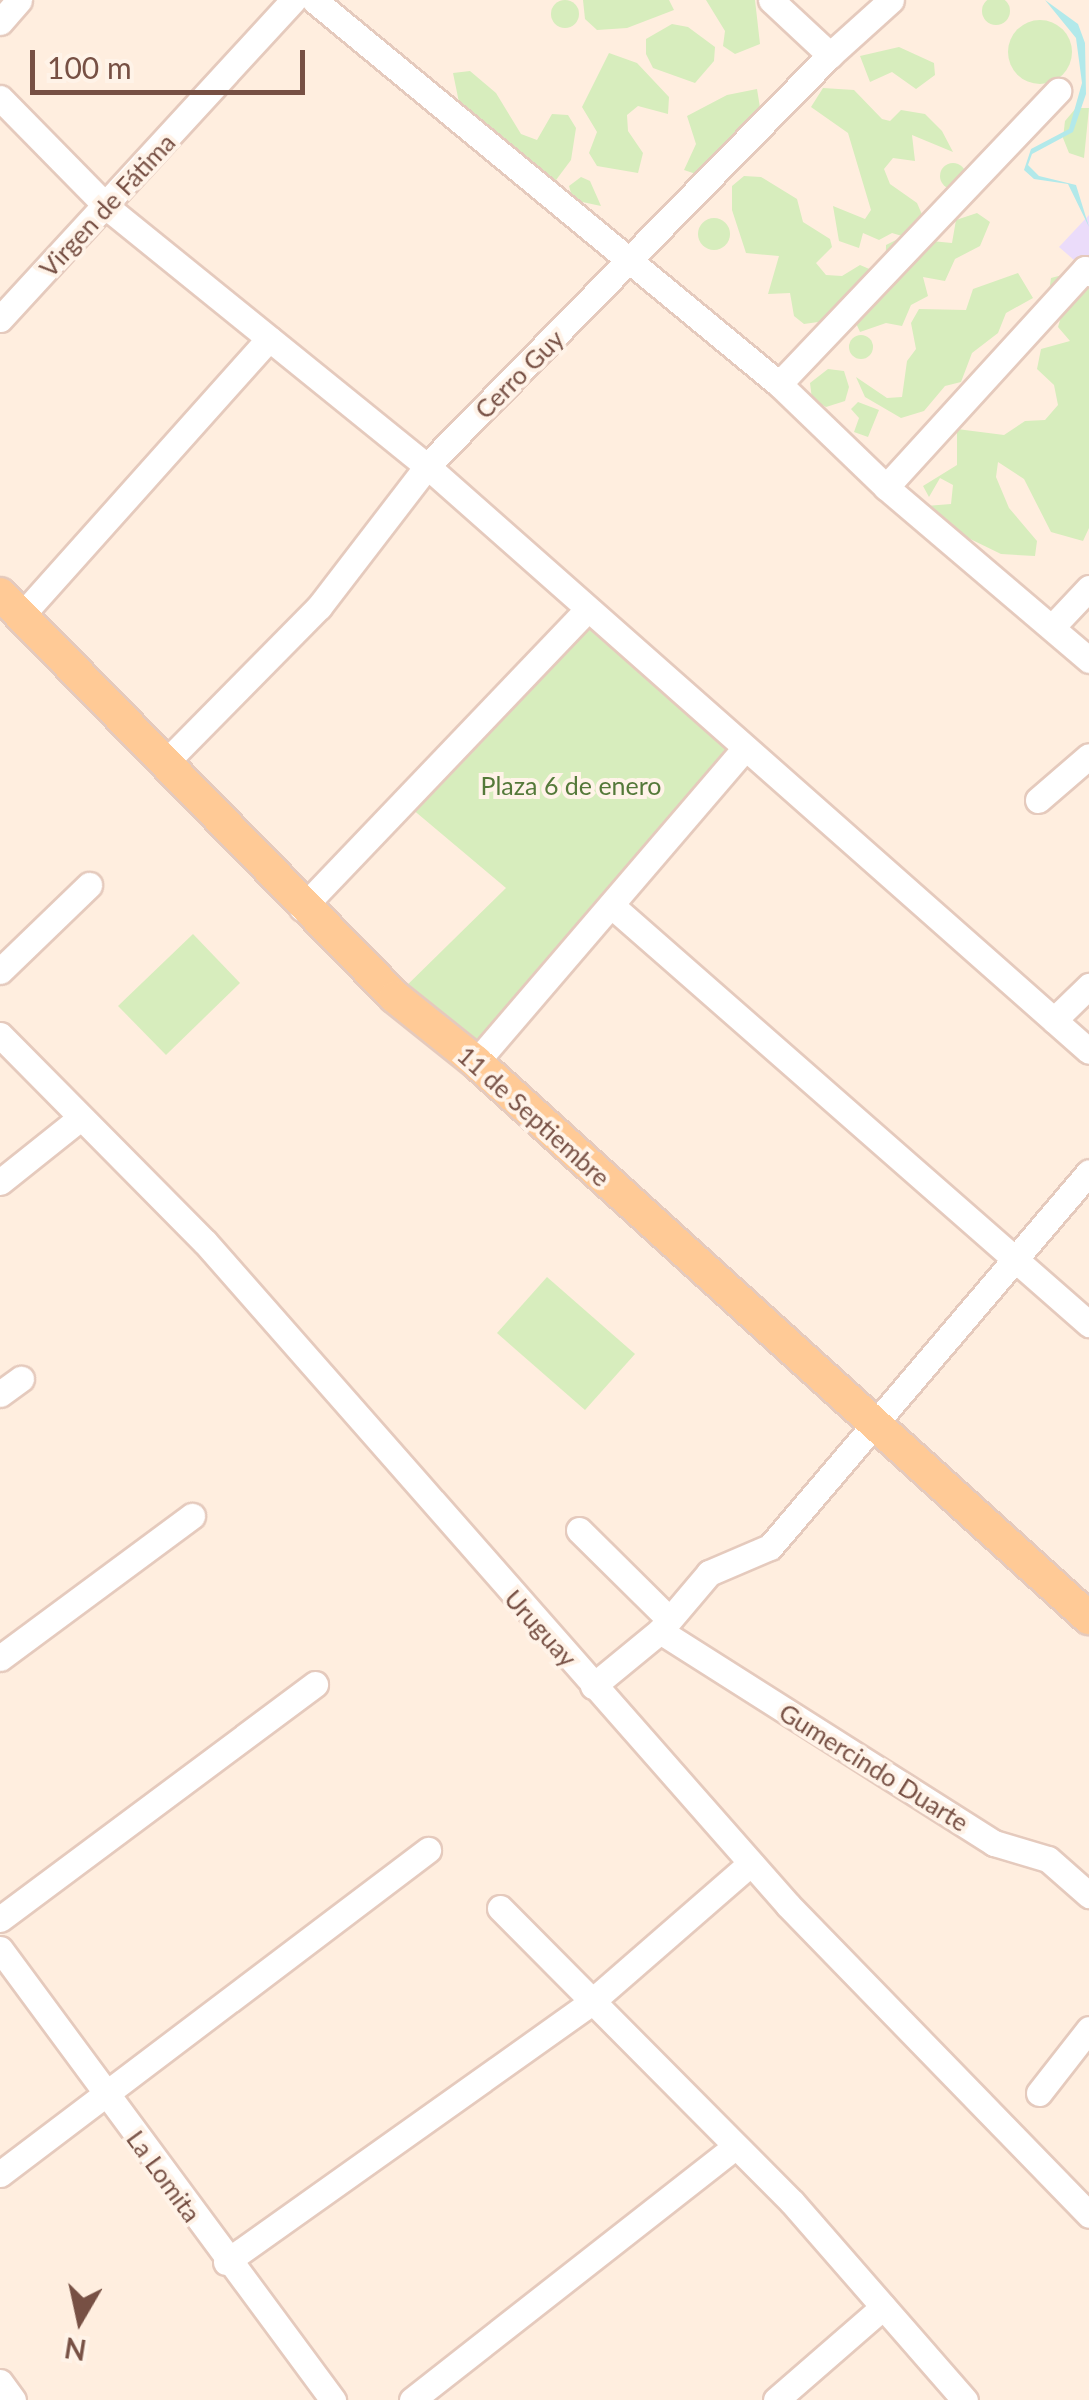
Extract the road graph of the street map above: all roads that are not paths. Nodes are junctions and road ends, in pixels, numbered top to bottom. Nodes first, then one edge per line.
1 (19, 0) edge
2 (294, 0) edge
3 (314, 0) edge
4 (770, 0) edge
5 (892, 0) edge
6 (0, 22) edge
7 (830, 55) junction
8 (1058, 91) dead end
9 (0, 98) edge
10 (108, 208) junction
11 (627, 260) junction
12 (1087, 271) edge
13 (0, 319) edge
14 (269, 339) junction
15 (779, 384) junction
16 (427, 466) junction
17 (886, 487) junction
18 (1089, 588) edge
19 (11, 605) edge
20 (587, 610) junction
21 (1054, 625) junction
22 (1089, 660) edge
23 (744, 750) junction
24 (1089, 756) edge
25 (164, 764) junction
26 (1038, 800) dead end
27 (89, 885) dead end
28 (612, 905) junction
29 (302, 908) junction
30 (0, 971) edge
31 (1089, 986) edge
32 (1054, 1020) junction
33 (0, 1035) edge
34 (1089, 1050) edge
35 (476, 1062) junction
36 (79, 1119) junction
37 (1089, 1172) edge
38 (0, 1182) edge
39 (1019, 1260) junction
40 (1089, 1324) edge
41 (876, 1425) junction
42 (192, 1516) dead end
43 (578, 1530) dead end
44 (1089, 1618) edge
45 (664, 1624) junction
46 (0, 1658) edge
47 (314, 1684) dead end
48 (593, 1686) junction
49 (428, 1850) dead end
50 (752, 1863) junction
51 (1089, 1895) edge
52 (500, 1908) dead end
53 (0, 1919) edge
54 (0, 1949) edge
55 (590, 2003) junction
56 (1089, 2029) edge
57 (104, 2092) junction
58 (1039, 2093) dead end
59 (733, 2148) junction
60 (0, 2174) edge
61 (1089, 2215) edge
62 (226, 2262) junction
63 (883, 2307) junction
64 (0, 2382) edge
65 (13, 2400) edge
66 (333, 2400) edge
67 (412, 2400) edge
68 (776, 2400) edge
69 (965, 2400) edge

1 - 6 street
2 - 10 street, Virgen de Fátima
3 - 11 street
4 - 7 street
5 - 7 street, Cerro Guy
7 - 11 street, Cerro Guy
8 - 15 street
9 - 10 street
10 - 13 street, Virgen de Fátima
10 - 14 street
11 - 15 street
11 - 16 street, Cerro Guy
12 - 17 street
14 - 16 street
14 - 19 street
15 - 17 street
16 - 20 street
16 - 25 street, Cerro Guy
17 - 21 street
18 - 21 street
19 - 25 main road, 11 de Septiembre
20 - 23 street
20 - 29 street
21 - 22 street
23 - 28 street
23 - 32 street
24 - 26 street
25 - 29 main road, 11 de Septiembre
27 - 30 street
28 - 35 street
28 - 39 street
29 - 35 main road, 11 de Septiembre
31 - 32 street
32 - 34 street
33 - 36 street, Uruguay
35 - 41 main road, 11 de Septiembre
36 - 38 street
36 - 48 street, Uruguay
37 - 39 street
39 - 40 street
39 - 41 street
41 - 44 main road, 11 de Septiembre
41 - 45 street
42 - 46 street
43 - 45 street, Gumercindo Duarte
45 - 48 street
45 - 51 street, Gumercindo Duarte
47 - 53 street
48 - 50 street, Uruguay
49 - 57 street
50 - 55 street
50 - 61 street, Uruguay
52 - 55 street
54 - 57 street, La Lomita
55 - 59 street
55 - 62 street
56 - 58 street
57 - 60 street
57 - 62 street, La Lomita
59 - 63 street
59 - 67 street
62 - 66 street, La Lomita
63 - 68 street
63 - 69 street
64 - 65 street

